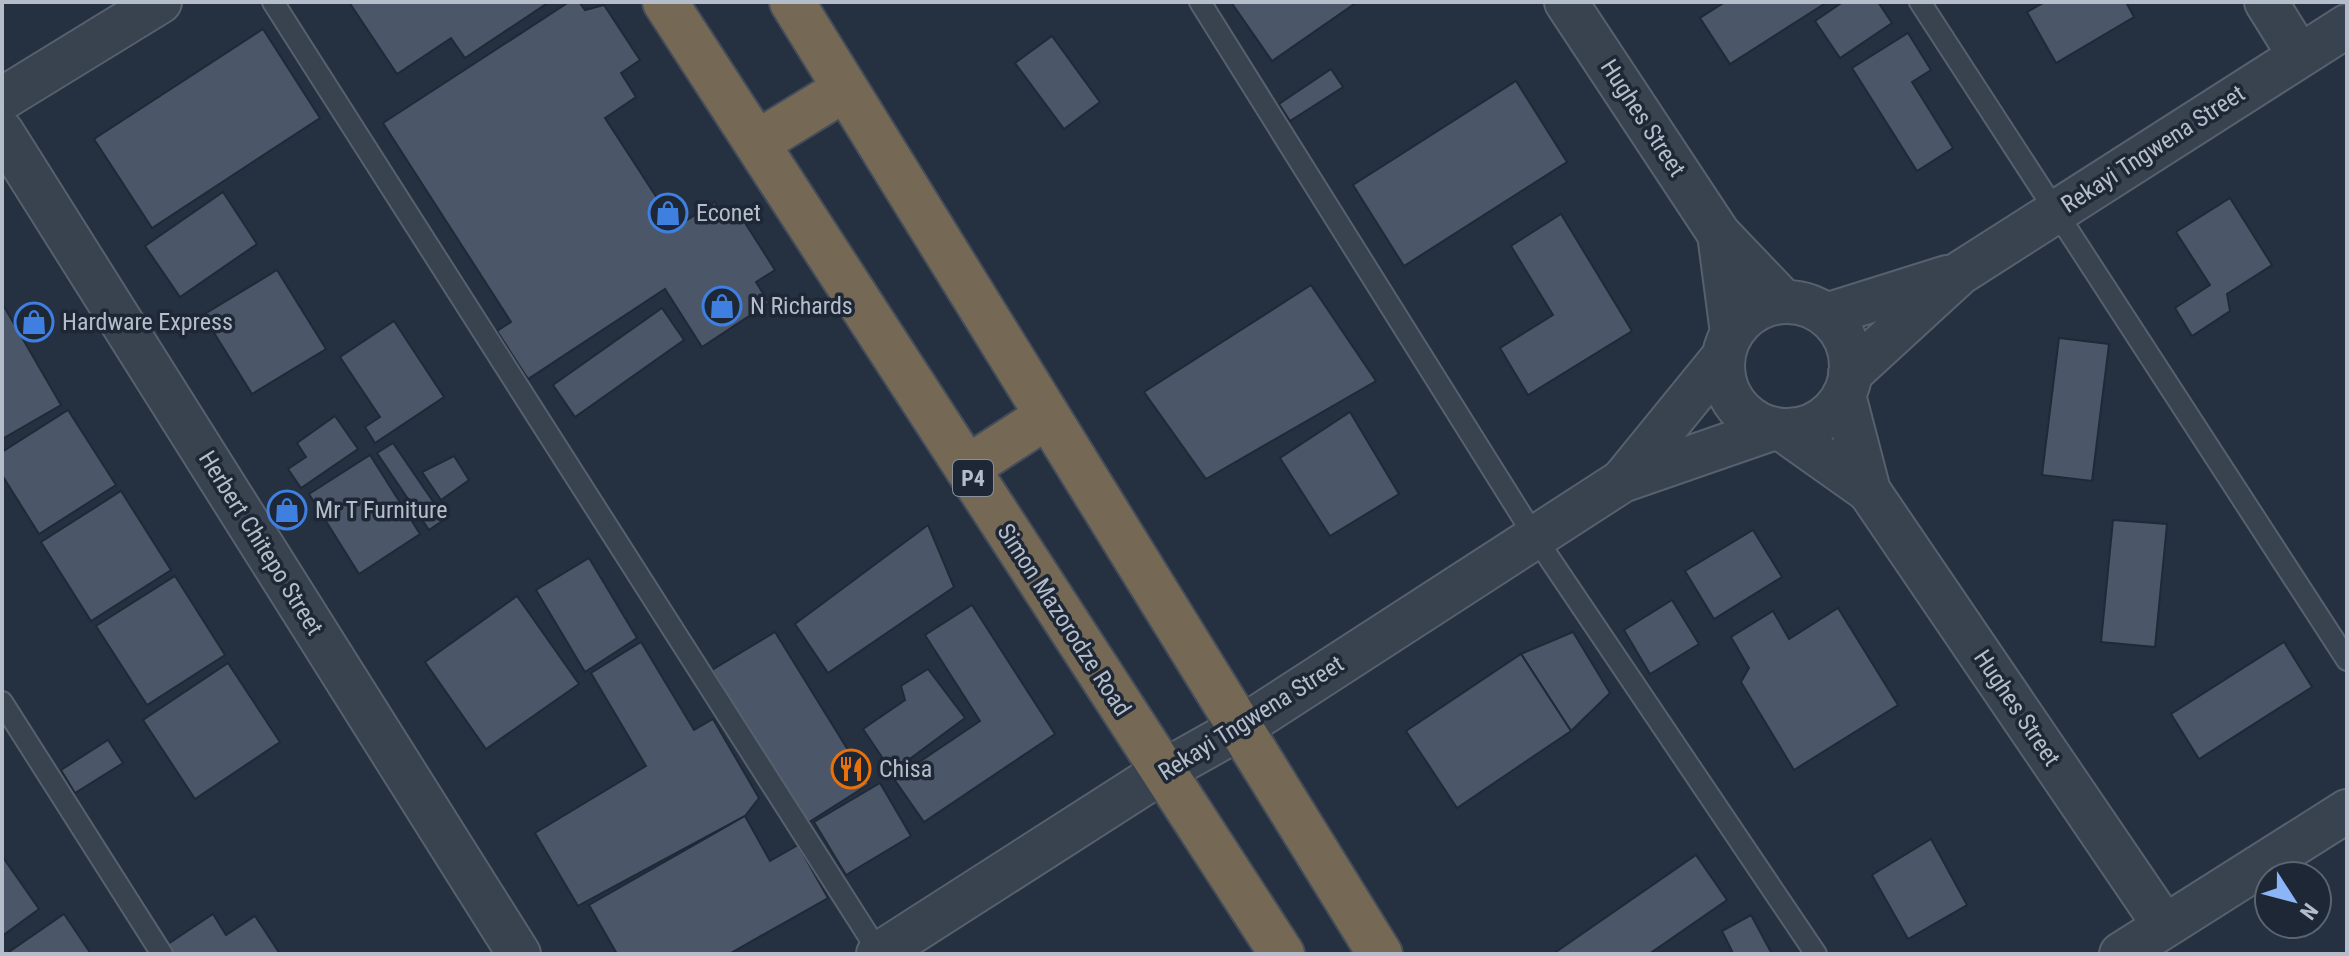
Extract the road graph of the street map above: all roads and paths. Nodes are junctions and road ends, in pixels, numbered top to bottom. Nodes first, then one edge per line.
1 (160, 2) edge
2 (273, 2) edge
3 (665, 2) edge
4 (792, 2) edge
5 (1200, 2) edge
6 (1566, 2) edge
7 (1920, 2) edge
8 (2266, 2) edge
9 (2347, 26) edge
10 (2299, 55) junction
11 (845, 89) junction
12 (2, 99) edge
13 (2, 132) edge
14 (757, 143) junction
15 (2058, 210) junction
16 (1719, 234) junction
17 (1960, 273) junction
18 (1784, 302) junction
19 (1826, 315) junction
20 (1727, 345) junction
21 (1847, 385) junction
22 (1046, 417) junction
23 (1777, 430) junction
24 (967, 468) junction
25 (1622, 481) junction
26 (1869, 491) junction
27 (1535, 537) junction
28 (2347, 660) edge
29 (2, 702) edge
30 (1242, 727) junction
31 (1162, 772) junction
32 (2347, 811) edge
33 (2164, 925) junction
34 (162, 954) edge
35 (519, 954) edge
36 (879, 954) edge
37 (1282, 954) edge
38 (1380, 954) edge
39 (1816, 954) edge
40 (2121, 954) edge

1 - 12 street
2 - 36 lane
3 - 14 highway, Simon Mazorodze Road / P4
4 - 11 highway
5 - 27 lane
6 - 16 street, Hughes Street
7 - 15 lane
8 - 10 street
9 - 10 street, Rekayi Tngwena Street
10 - 15 street, Rekayi Tngwena Street
11 - 14 highway
11 - 22 highway
13 - 35 street, Herbert Chitepo Street
14 - 24 highway, Simon Mazorodze Road / P4
15 - 17 street, Rekayi Tngwena Street
15 - 28 lane
16 - 18 street, Hughes Street
16 - 20 street
17 - 19 street
17 - 21 street
18 - 19 street
18 - 20 street
19 - 21 street
20 - 23 street
20 - 25 street
21 - 23 street
21 - 26 street
22 - 24 highway
22 - 30 highway
23 - 25 street
23 - 26 street
24 - 31 highway, Simon Mazorodze Road / P4
25 - 27 street, Rekayi Tngwena Street
26 - 33 street, Hughes Street
27 - 30 street, Rekayi Tngwena Street
27 - 39 lane
29 - 34 lane
30 - 31 street, Rekayi Tngwena Street
30 - 38 highway
31 - 36 street, Rekayi Tngwena Street
31 - 37 highway, Simon Mazorodze Road / P4
32 - 33 street
33 - 40 street

